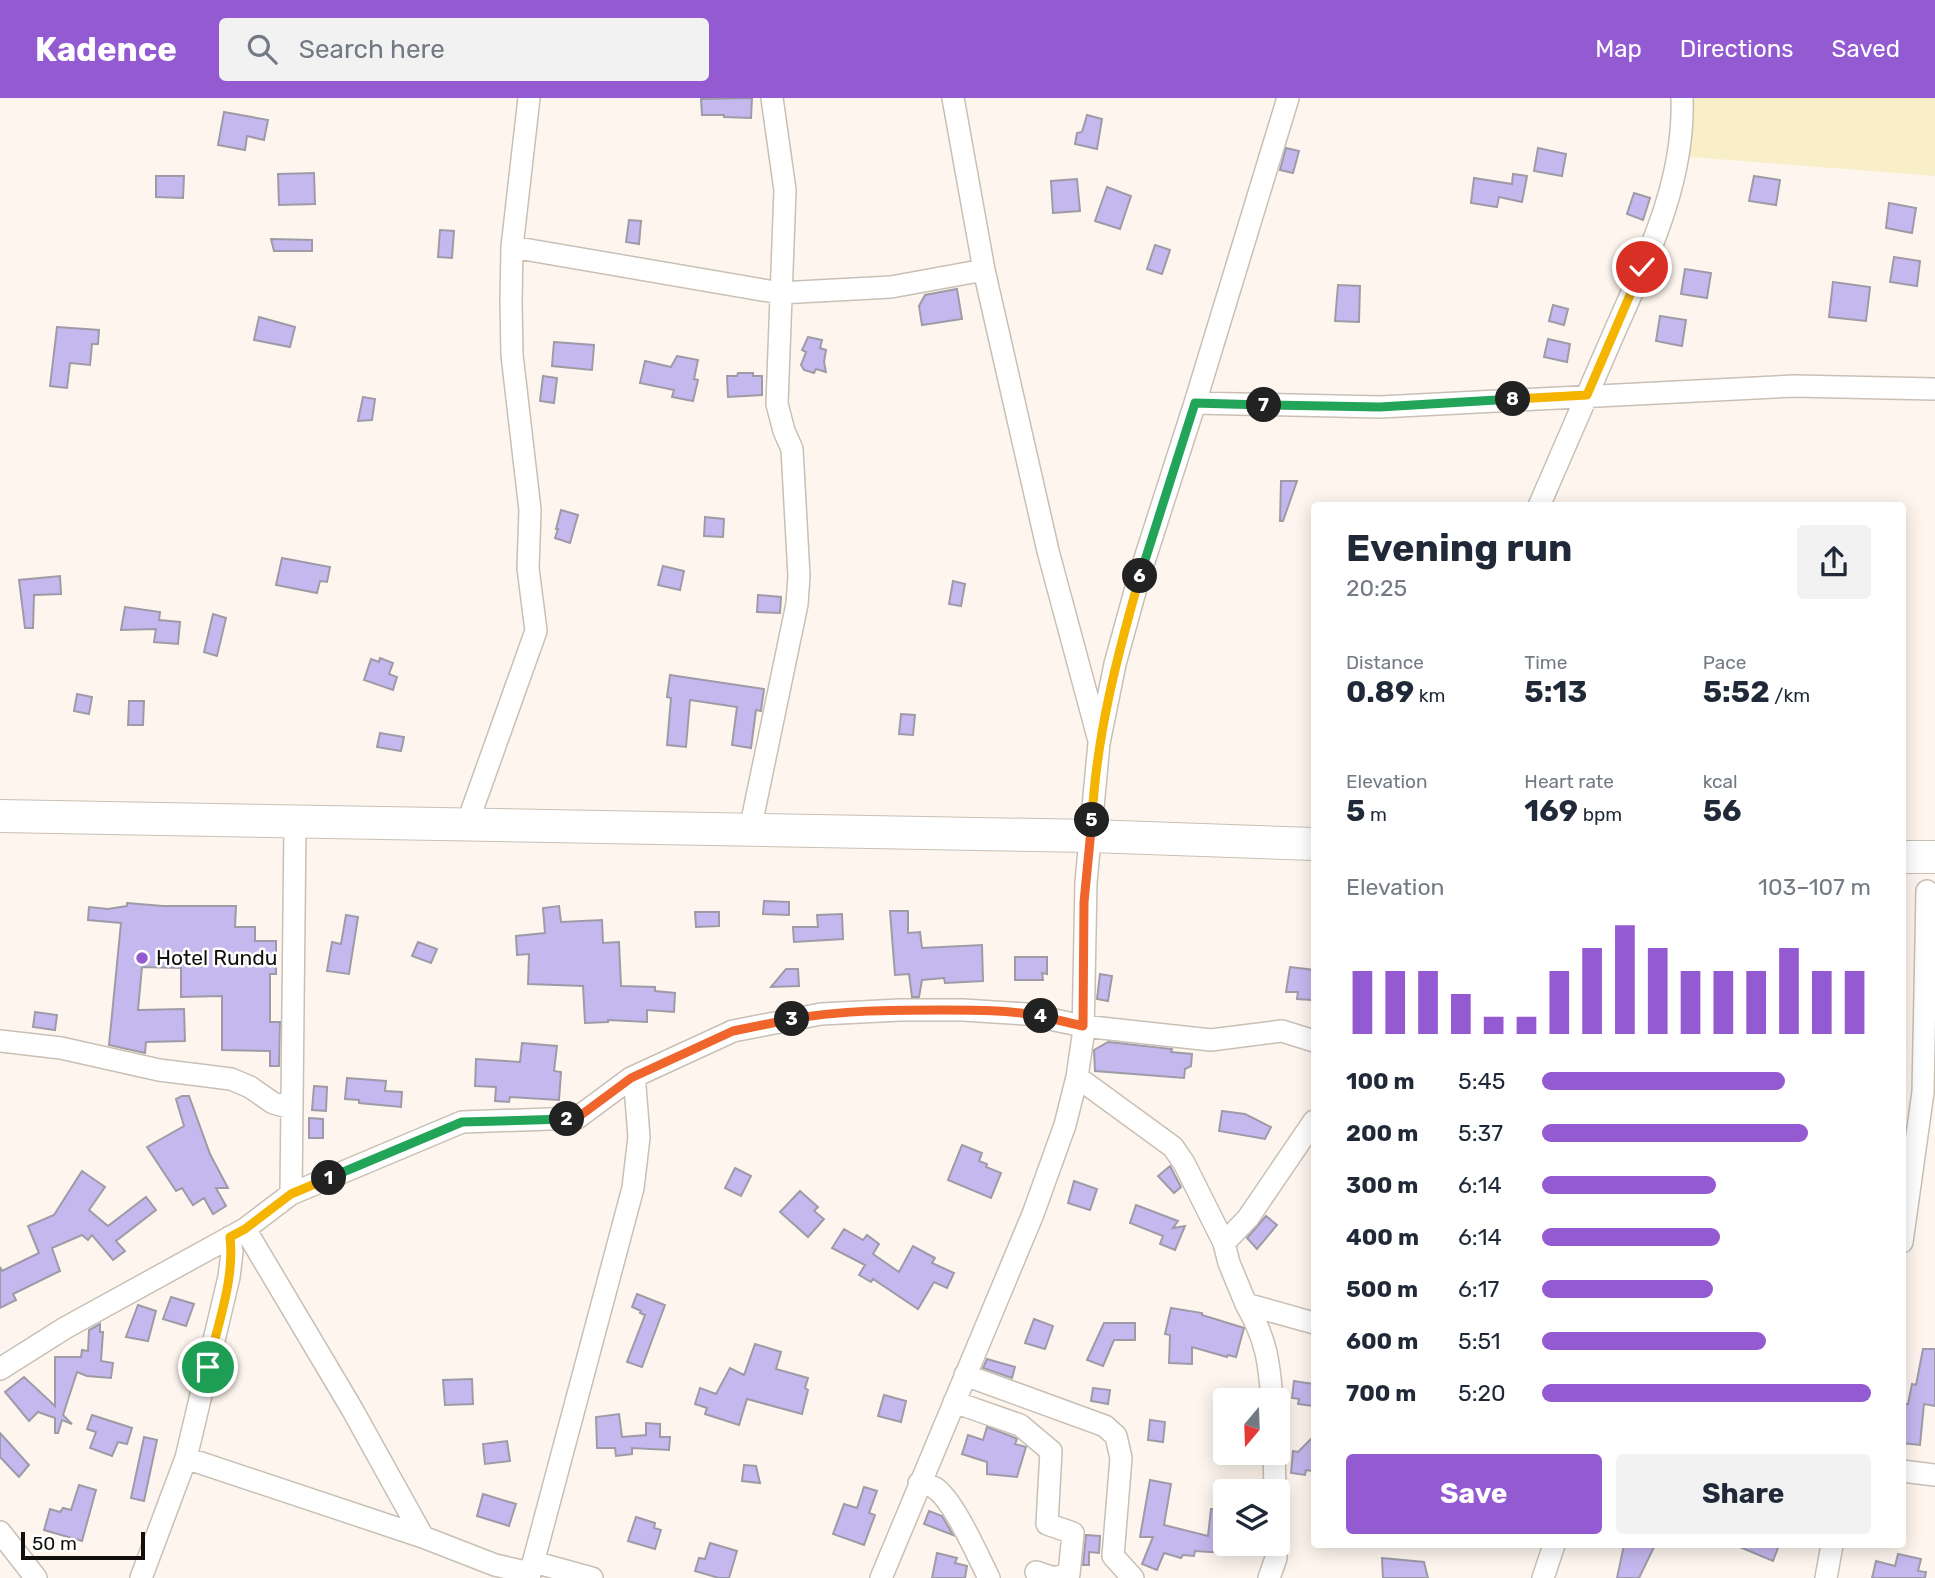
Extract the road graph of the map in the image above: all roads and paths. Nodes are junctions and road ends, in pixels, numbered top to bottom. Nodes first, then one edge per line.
1 (529, 98) edge
2 (772, 98) edge
3 (953, 98) edge
4 (1288, 98) edge
5 (1682, 98) edge
6 (512, 247) junction
7 (984, 270) junction
8 (780, 293) junction
9 (1935, 389) edge
10 (1587, 395) junction
11 (1195, 403) junction
12 (1541, 502) edge
13 (1100, 743) junction
14 (0, 816) edge
15 (295, 823) junction
16 (467, 824) junction
17 (750, 830) junction
18 (1091, 836) junction
19 (1311, 845) edge
20 (1906, 856) edge
21 (1935, 857) edge
22 (1927, 891) dead end
23 (1083, 1026) junction
24 (1311, 1040) edge
25 (0, 1041) edge
26 (1077, 1077) junction
27 (631, 1078) junction
28 (292, 1108) junction
29 (1311, 1125) edge
30 (291, 1194) junction
31 (1906, 1213) edge
32 (238, 1233) junction
33 (1224, 1243) junction
34 (1245, 1304) junction
35 (1311, 1322) edge
36 (0, 1369) edge
37 (965, 1375) junction
38 (1271, 1388) edge
39 (954, 1402) junction
40 (186, 1458) junction
41 (1906, 1471) edge
42 (1935, 1475) edge
43 (919, 1483) junction
44 (0, 1532) edge
45 (424, 1537) junction
46 (1553, 1548) edge
47 (1831, 1548) edge
48 (1276, 1556) edge
49 (531, 1571) edge
50 (1036, 1572) dead end
51 (36, 1578) edge
52 (141, 1578) edge
53 (592, 1578) edge
54 (881, 1578) edge
55 (989, 1578) edge
56 (1133, 1578) edge
57 (1269, 1578) edge
58 (1544, 1578) edge
59 (1826, 1578) edge

1 - 6 street
2 - 8 street
3 - 7 street
4 - 11 street
5 - 10 street
6 - 8 street
6 - 16 street
7 - 8 street
7 - 13 street
8 - 17 street
9 - 10 street
10 - 11 street
10 - 12 street
11 - 13 street
13 - 18 street
14 - 15 highway
15 - 16 highway
15 - 28 street
16 - 17 highway
17 - 18 highway
18 - 19 highway
18 - 23 street
20 - 21 highway
22 - 31 street
23 - 24 street
23 - 26 street
23 - 27 street
25 - 28 street
26 - 33 street
26 - 37 street
27 - 30 street
27 - 49 street
28 - 30 street
29 - 33 street
30 - 32 street
32 - 36 street
32 - 40 street
32 - 45 street
33 - 34 street
34 - 35 street
34 - 38 street
37 - 39 street
37 - 56 street
39 - 43 street
39 - 50 street
40 - 45 street
40 - 52 street
41 - 42 street
43 - 54 street
43 - 55 street
44 - 51 street
45 - 49 street
46 - 58 street
47 - 59 street
48 - 57 street
49 - 53 street

